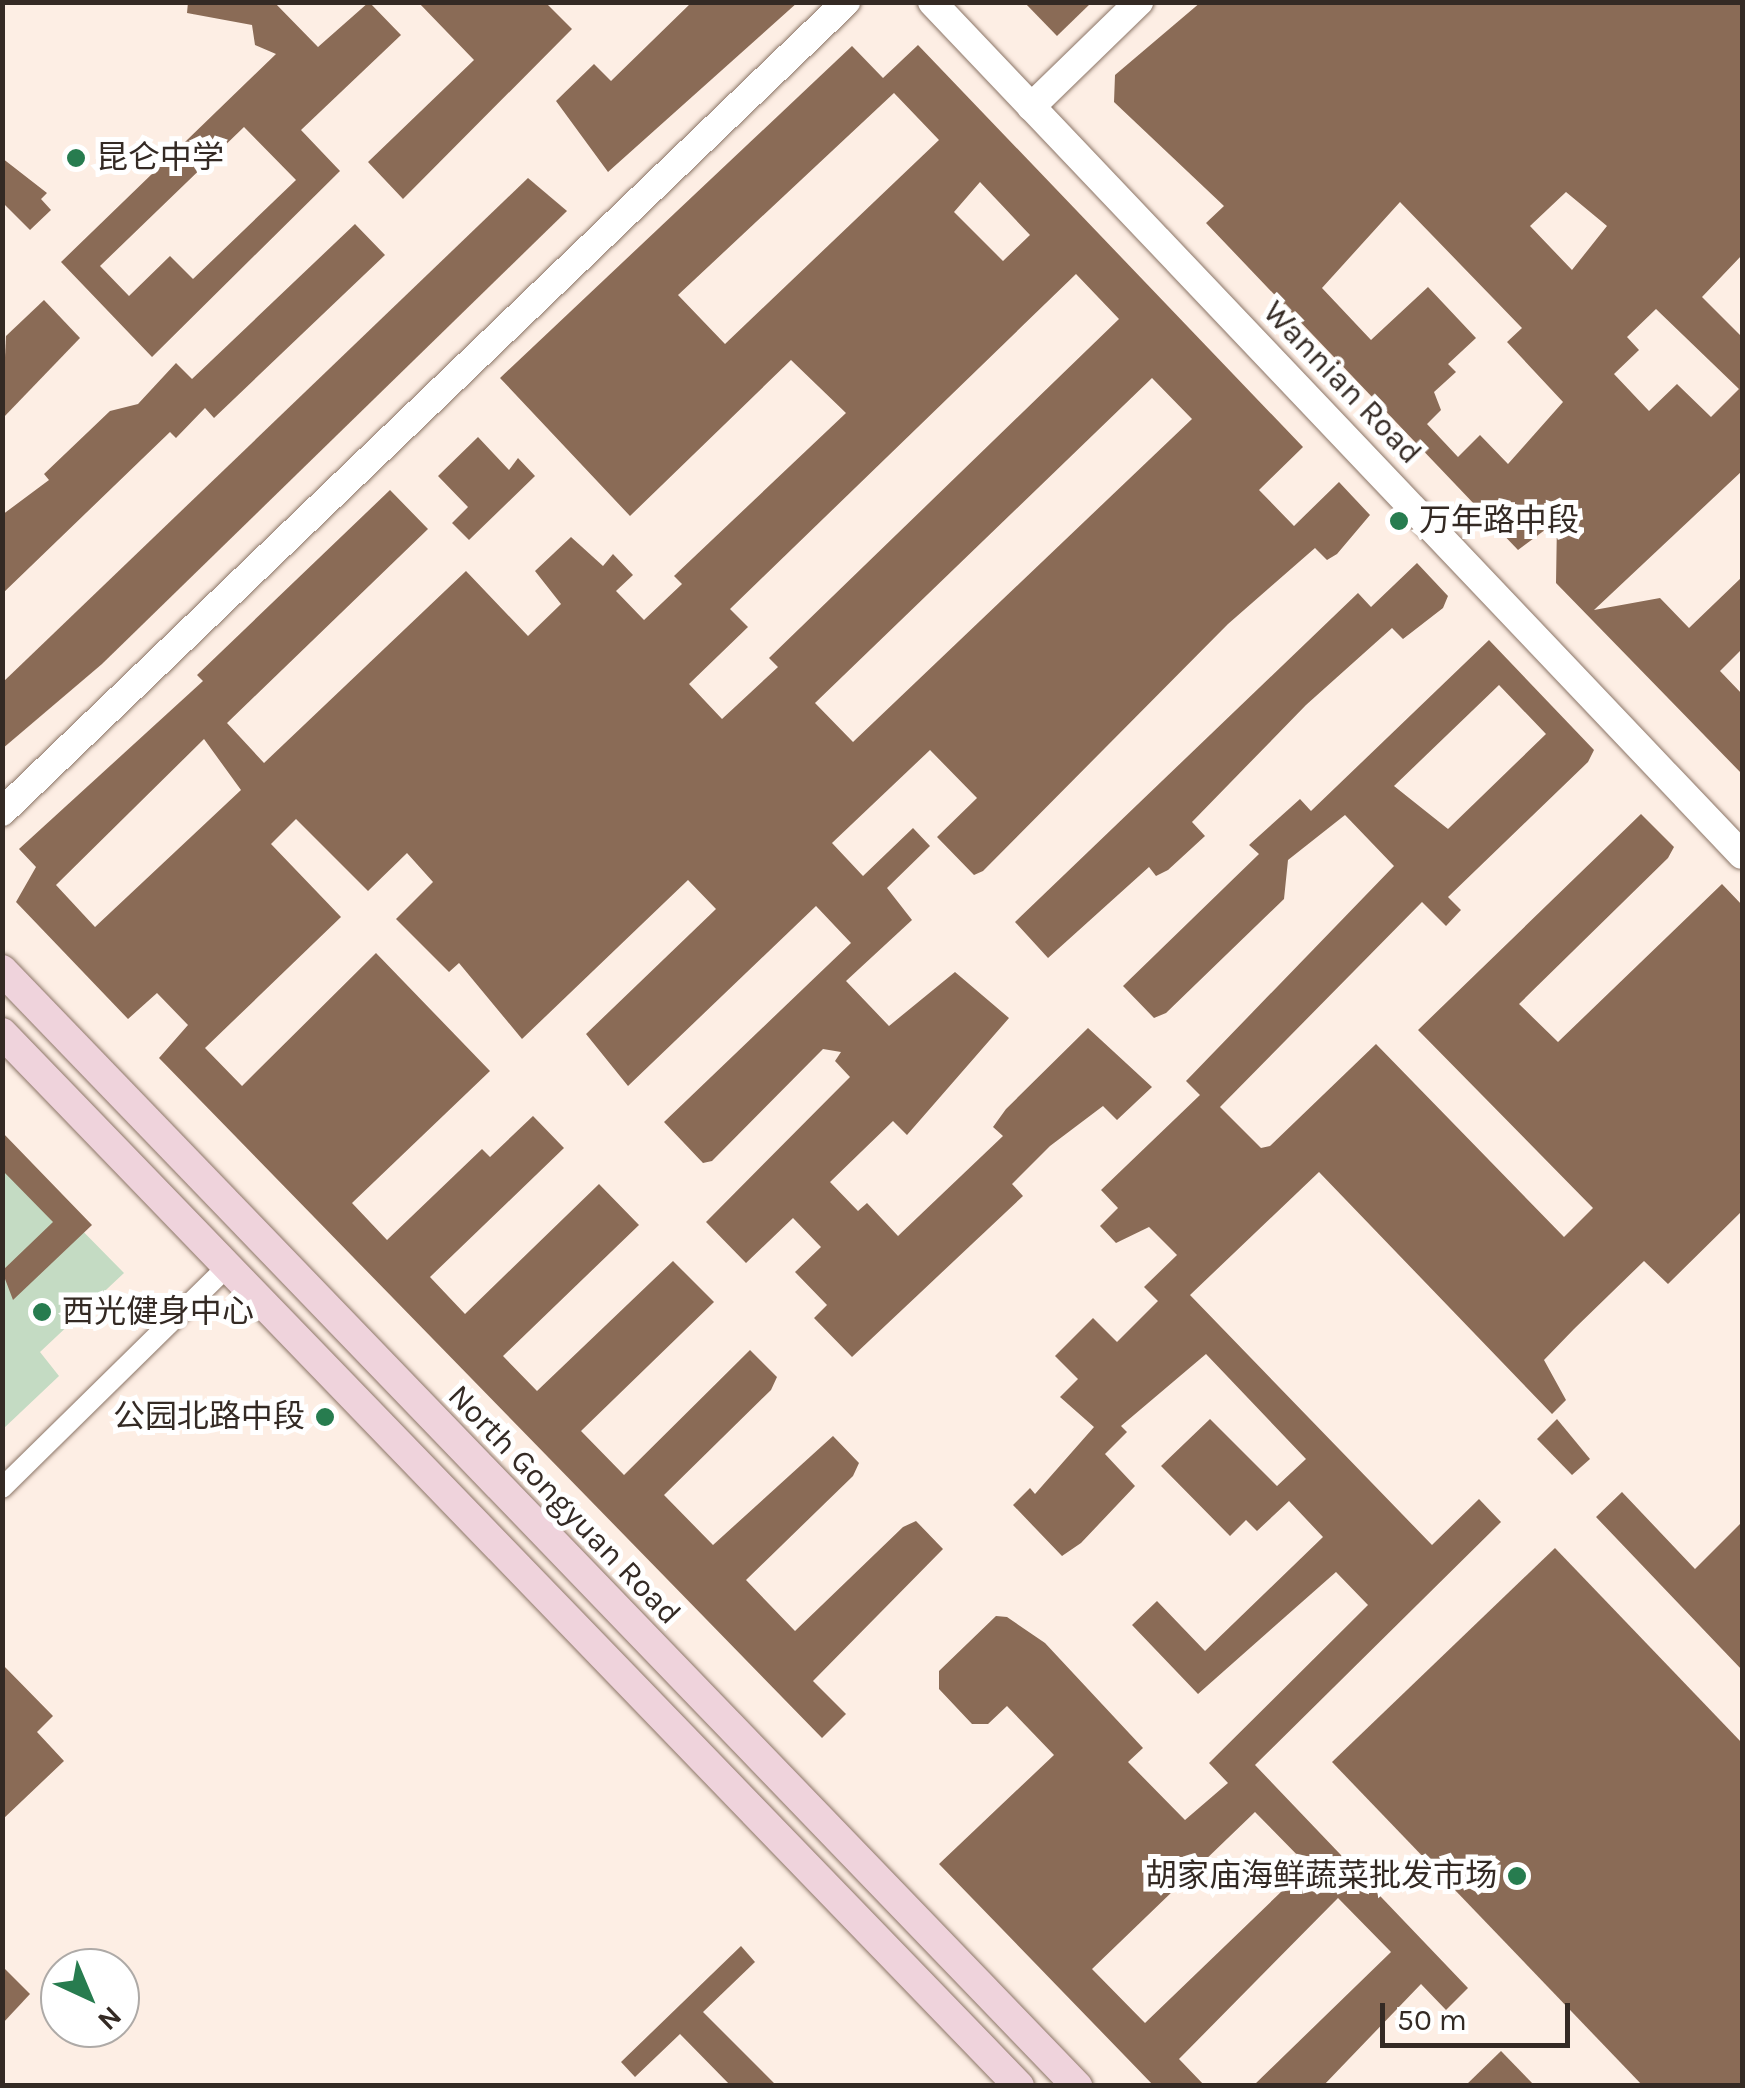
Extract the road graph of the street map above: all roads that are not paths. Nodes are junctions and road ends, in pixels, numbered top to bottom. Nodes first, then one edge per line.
1 (846, 2) edge
2 (932, 2) edge
3 (1140, 2) edge
4 (1031, 107) junction
5 (2, 812) edge
6 (1742, 855) edge
7 (2, 970) edge
8 (2, 1033) edge
9 (229, 1265) junction
10 (2, 1488) edge
11 (1018, 2086) edge
12 (1077, 2086) edge

1 - 5 street
2 - 4 street, Wannian Road
3 - 4 street
4 - 6 street, Wannian Road
7 - 12 main road, North Gongyuan Road
8 - 9 main road
9 - 10 street
9 - 11 main road

